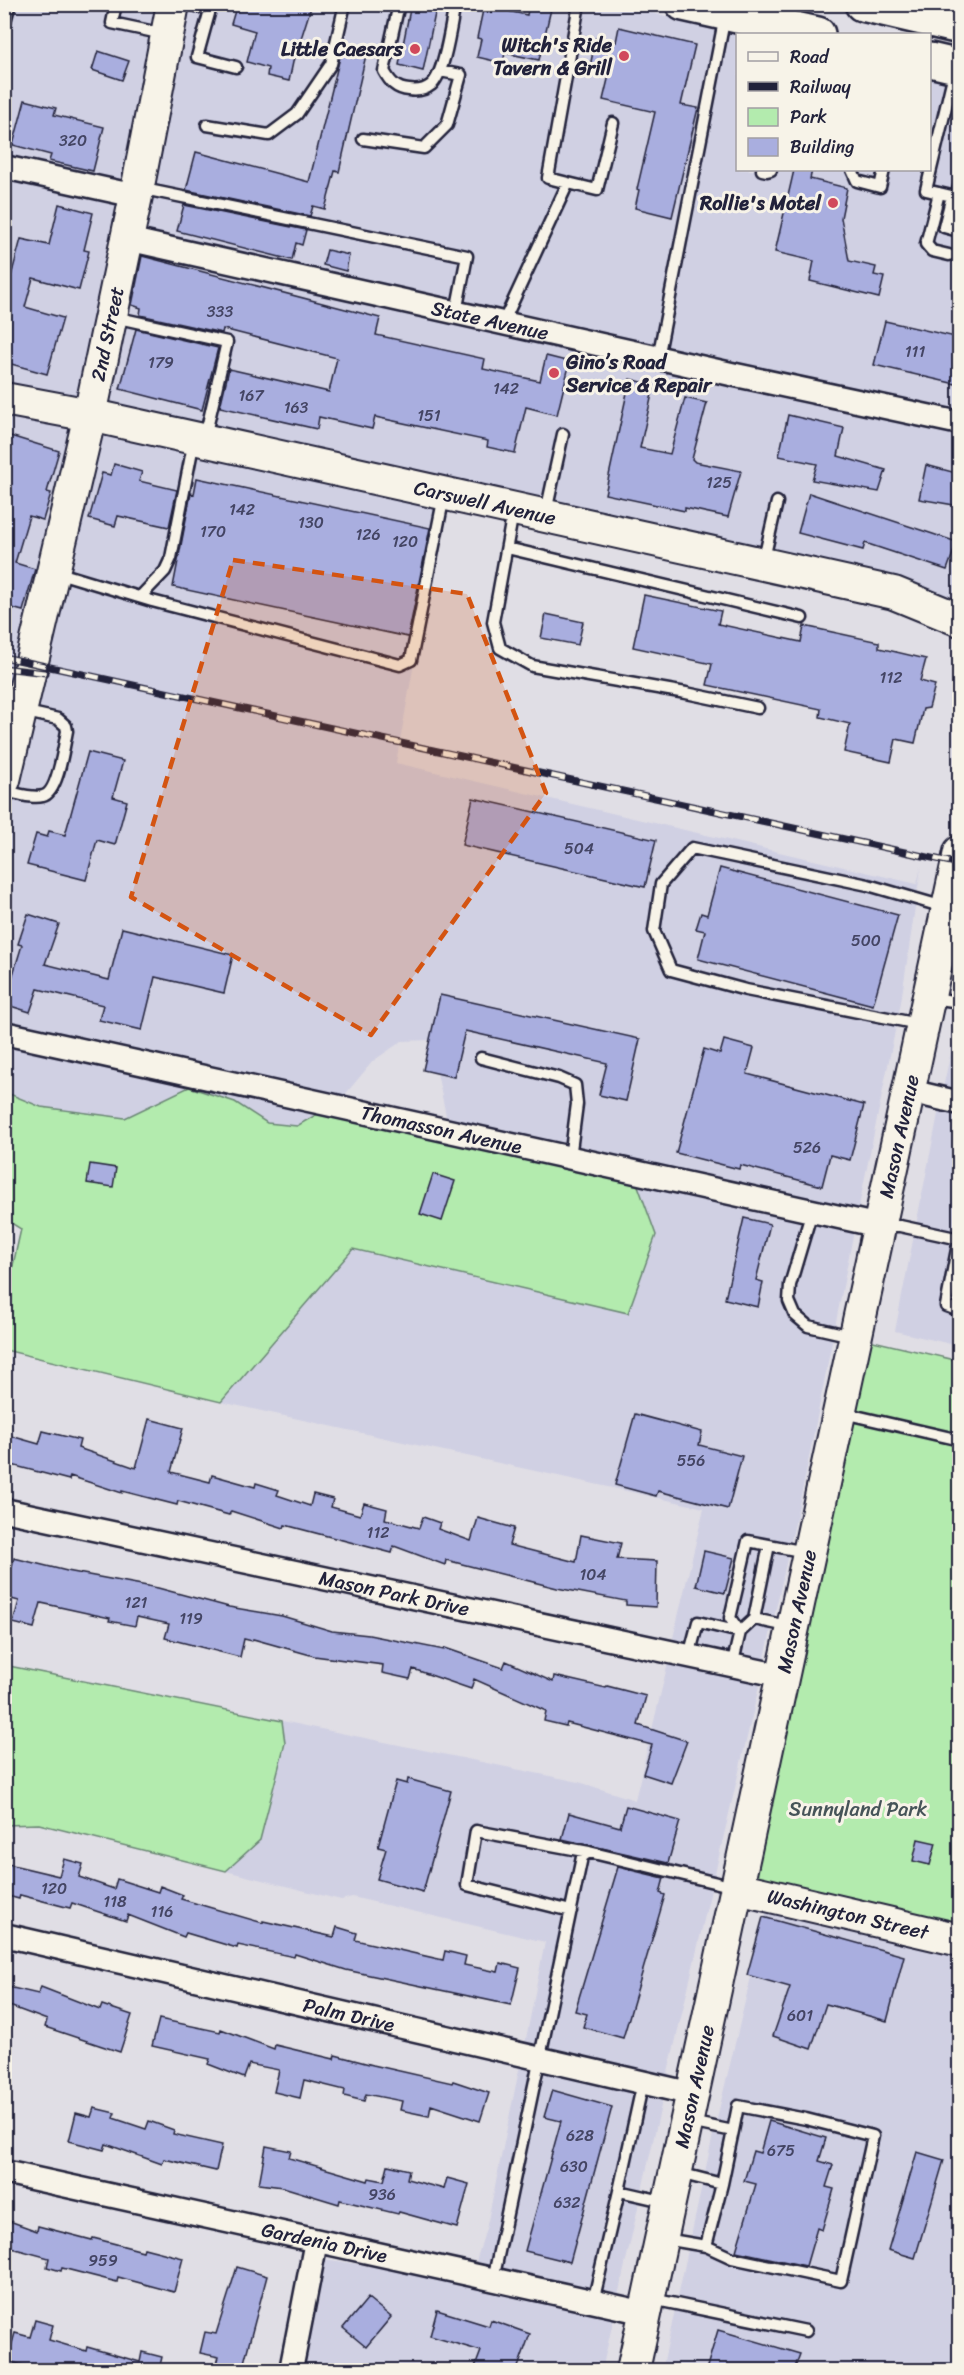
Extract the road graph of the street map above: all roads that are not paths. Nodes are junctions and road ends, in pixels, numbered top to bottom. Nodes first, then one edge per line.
1 (10, 4) edge
2 (116, 4) edge
3 (173, 4) edge
4 (190, 4) edge
5 (345, 4) edge
6 (399, 4) edge
7 (455, 4) edge
8 (579, 4) edge
9 (683, 4) edge
10 (862, 4) edge
11 (725, 14) junction
12 (947, 21) edge
13 (4, 25) edge
14 (803, 33) edge
15 (167, 35) junction
16 (948, 64) edge
17 (236, 68) dead end
18 (440, 71) junction
19 (947, 101) junction
20 (960, 104) edge
21 (613, 123) dead end
22 (207, 125) dead end
23 (363, 139) dead end
24 (4, 167) edge
25 (931, 169) edge
26 (852, 171) edge
27 (885, 171) edge
28 (930, 171) edge
29 (568, 183) junction
30 (960, 184) edge
31 (137, 192) junction
32 (939, 193) junction
33 (956, 197) edge
34 (955, 230) dead end
35 (127, 239) junction
36 (949, 255) dead end
37 (456, 312) junction
38 (111, 316) junction
39 (502, 323) junction
40 (658, 358) junction
41 (4, 399) edge
42 (90, 415) junction
43 (960, 423) edge
44 (563, 434) dead end
45 (199, 439) junction
46 (445, 492) junction
47 (777, 502) dead end
48 (513, 508) junction
49 (545, 515) junction
50 (507, 548) junction
51 (763, 564) junction
52 (52, 571) junction
53 (140, 597) junction
54 (802, 618) dead end
55 (960, 620) edge
56 (758, 708) dead end
57 (20, 710) junction
58 (4, 780) edge
59 (4, 791) edge
60 (960, 852) edge
61 (948, 908) junction
62 (960, 1002) edge
63 (926, 1011) junction
64 (4, 1033) edge
65 (481, 1058) dead end
66 (909, 1091) junction
67 (960, 1103) edge
68 (570, 1158) junction
69 (812, 1211) junction
70 (880, 1226) junction
71 (959, 1239) edge
72 (960, 1311) edge
73 (856, 1337) junction
74 (840, 1413) junction
75 (960, 1440) edge
76 (4, 1510) edge
77 (769, 1545) junction
78 (810, 1552) junction
79 (754, 1619) junction
80 (794, 1627) junction
81 (740, 1632) junction
82 (689, 1656) junction
83 (732, 1666) junction
84 (783, 1676) junction
85 (589, 1852) junction
86 (737, 1888) junction
87 (571, 1911) junction
88 (4, 1935) edge
89 (960, 1940) edge
90 (539, 2058) junction
91 (643, 2082) junction
92 (690, 2107) junction
93 (733, 2131) junction
94 (4, 2172) edge
95 (676, 2172) junction
96 (722, 2184) junction
97 (619, 2191) junction
98 (670, 2203) junction
99 (662, 2238) junction
100 (316, 2241) junction
101 (706, 2246) junction
102 (493, 2280) junction
103 (593, 2302) junction
104 (647, 2306) junction
105 (806, 2331) dead end
106 (291, 2370) edge
107 (633, 2370) edge

1 - 13 lane
2 - 15 lane
3 - 15 street, 2nd Street
4 - 17 lane
5 - 22 lane
6 - 18 lane
7 - 18 lane
8 - 29 lane
9 - 11 main road
10 - 12 main road
11 - 14 main road
11 - 40 lane
15 - 31 street, 2nd Street
16 - 19 lane
18 - 23 lane
19 - 20 lane
19 - 25 lane
21 - 29 lane
24 - 31 street
26 - 27 lane
28 - 32 lane
29 - 39 lane
30 - 33 lane
31 - 35 street, 2nd Street
31 - 37 lane
32 - 33 lane
32 - 36 lane
33 - 34 lane
35 - 37 street, State Avenue
35 - 38 street, 2nd Street
37 - 39 street, State Avenue
38 - 42 street, 2nd Street
38 - 45 lane
39 - 40 street, State Avenue
40 - 43 street, State Avenue
41 - 42 street, Carswell Avenue
42 - 45 street, Carswell Avenue
42 - 52 street, 2nd Street
44 - 49 lane
45 - 46 street, Carswell Avenue
45 - 53 lane
46 - 48 street, Carswell Avenue
46 - 53 lane
47 - 51 lane
48 - 49 street, Carswell Avenue
48 - 50 lane
49 - 51 street, Carswell Avenue
50 - 54 lane
50 - 56 lane
51 - 55 street, Carswell Avenue
52 - 53 lane
52 - 57 street, 2nd Street
57 - 58 street, 2nd Street
57 - 59 lane
60 - 61 street, Mason Avenue
61 - 63 street, Mason Avenue
61 - 63 lane
62 - 63 lane
63 - 66 street, Mason Avenue
64 - 68 street, Thomasson Avenue
65 - 68 lane
66 - 67 street
66 - 70 street, Mason Avenue
68 - 69 street, Thomasson Avenue
69 - 70 street, Thomasson Avenue
69 - 73 lane
70 - 71 lane
70 - 73 street, Mason Avenue
71 - 72 lane
73 - 74 street, Mason Avenue
74 - 75 lane
74 - 78 street, Mason Avenue
76 - 82 street, Mason Park Drive
77 - 78 lane
77 - 79 lane
77 - 81 lane
78 - 80 street, Mason Avenue
79 - 80 lane
79 - 81 lane
80 - 84 street, Mason Avenue
81 - 82 lane
81 - 83 lane
82 - 83 street, Mason Park Drive
83 - 84 street, Mason Park Drive
84 - 86 street, Mason Avenue
85 - 86 lane
85 - 87 lane
85 - 87 lane
86 - 89 street, Washington Street
86 - 92 street, Mason Avenue
87 - 90 lane
88 - 90 street, Palm Drive
90 - 91 street, Palm Drive
90 - 102 lane
91 - 92 street, Palm Drive
91 - 97 lane
92 - 93 lane
92 - 95 street, Mason Avenue
93 - 96 lane
93 - 101 lane
94 - 100 street, Gardenia Drive
95 - 96 lane
95 - 98 street, Mason Avenue
96 - 101 lane
97 - 98 lane
97 - 103 lane
98 - 99 street, Mason Avenue
99 - 101 lane
99 - 104 street, Mason Avenue
100 - 102 street, Gardenia Drive
100 - 106 street
102 - 103 street, Gardenia Drive
103 - 104 street, Gardenia Drive
104 - 105 lane
104 - 107 street, Mason Avenue

